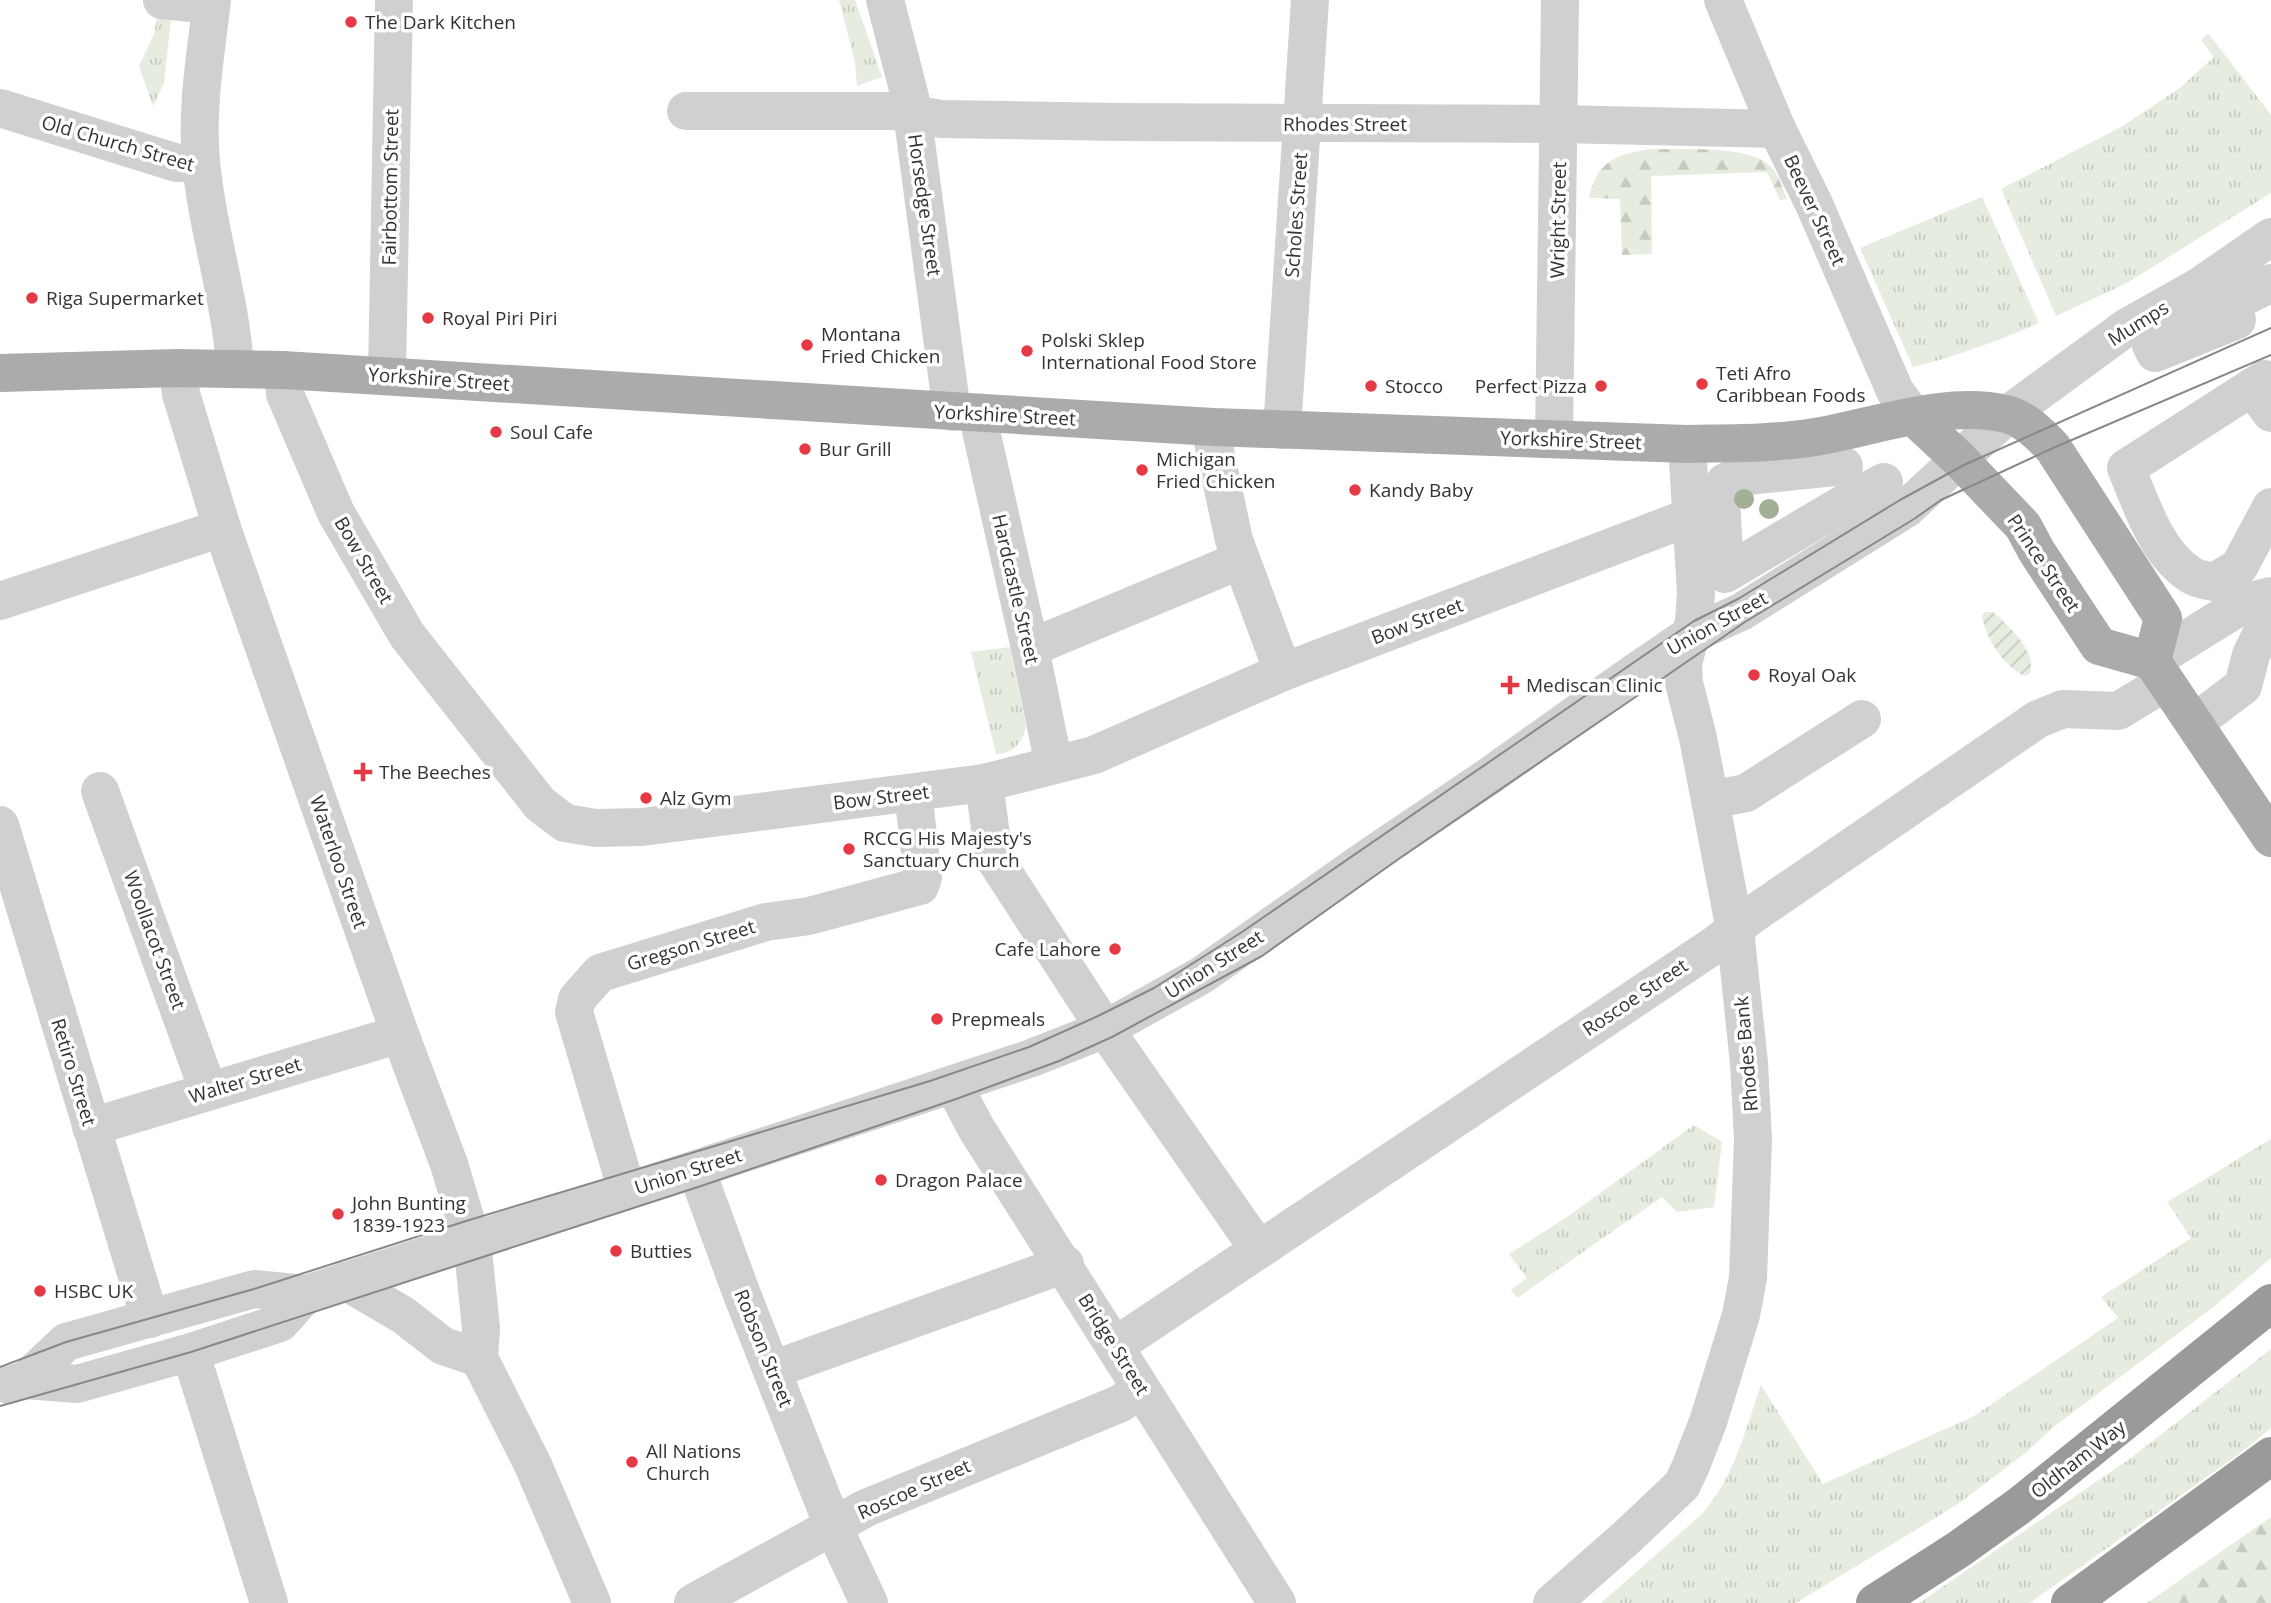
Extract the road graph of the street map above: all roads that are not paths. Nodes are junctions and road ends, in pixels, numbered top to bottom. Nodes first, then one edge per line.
1 (162, 0) edge
2 (394, 0) edge
3 (885, 0) edge
4 (1310, 0) edge
5 (1560, 0) edge
6 (1723, 0) edge
7 (212, 3) edge
8 (0, 108) edge
9 (686, 111) dead end
10 (913, 116) junction
11 (1302, 124) junction
12 (1559, 124) junction
13 (1777, 129) junction
14 (201, 162) junction
15 (2271, 237) edge
16 (2271, 283) edge
17 (2237, 320) dead end
18 (178, 368) junction
19 (235, 368) junction
20 (283, 370) junction
21 (0, 373) edge
22 (387, 374) junction
23 (2263, 393) edge
24 (965, 413) junction
25 (2008, 414) junction
26 (1914, 417) junction
27 (1213, 427) junction
28 (1282, 430) junction
29 (1554, 439) junction
30 (1687, 444) junction
31 (1959, 459) junction
32 (1844, 466) dead end
33 (1884, 482) dead end
34 (2271, 507) edge
35 (1690, 517) junction
36 (222, 528) junction
37 (1241, 560) junction
38 (2271, 596) edge
39 (0, 601) edge
40 (2271, 614) edge
41 (1690, 635) junction
42 (1030, 648) junction
43 (2159, 671) junction
44 (1283, 672) junction
45 (1862, 719) dead end
46 (2194, 723) junction
47 (1054, 765) junction
48 (984, 783) junction
49 (100, 791) dead end
50 (913, 793) junction
51 (1710, 800) junction
52 (0, 825) edge
53 (2271, 838) edge
54 (1735, 930) junction
55 (1105, 1029) junction
56 (400, 1034) junction
57 (953, 1084) junction
58 (208, 1090) junction
59 (90, 1127) junction
60 (696, 1169) junction
61 (627, 1191) junction
62 (470, 1241) junction
63 (1259, 1250) junction
64 (1065, 1265) junction
65 (345, 1281) junction
66 (306, 1294) junction
67 (2271, 1303) edge
68 (150, 1319) junction
69 (1115, 1346) junction
70 (479, 1358) junction
71 (196, 1370) dead end
72 (772, 1370) junction
73 (7, 1384) edge
74 (1142, 1390) junction
75 (2271, 1457) edge
76 (833, 1526) junction
77 (269, 1603) edge
78 (592, 1603) edge
79 (693, 1603) edge
80 (869, 1603) edge
81 (1277, 1603) edge
82 (1552, 1603) edge
83 (1875, 1603) edge
84 (2070, 1603) edge

1 - 7 street
2 - 22 street, Fairbottom Street
3 - 10 street, Horsedge Street
4 - 11 street, Scholes Street
5 - 12 street, Wright Street
6 - 13 street, Beever Street
7 - 14 street
8 - 14 street, Old Church Street
9 - 10 street, Rhodes Street
10 - 11 street, Rhodes Street
10 - 24 street, Horsedge Street
11 - 12 street, Rhodes Street
11 - 28 street, Scholes Street
12 - 13 street, Rhodes Street
12 - 29 street, Wright Street
13 - 26 street, Beever Street
14 - 19 street, Old Church Street
15 - 25 street, Mumps
16 - 17 street
18 - 19 main road, Yorkshire Street
18 - 21 main road, Yorkshire Street
18 - 36 street, Waterloo Street
19 - 20 main road, Yorkshire Street
20 - 22 main road, Yorkshire Street
20 - 50 street, Bow Street
22 - 24 main road, Yorkshire Street
23 - 34 street
24 - 27 main road, Yorkshire Street
24 - 42 street, Hardcastle Street
25 - 26 main road, Yorkshire Street
25 - 31 street, Union Street
25 - 43 main road
26 - 30 main road, Yorkshire Street
26 - 31 main road, Prince Street
27 - 28 main road, Yorkshire Street
27 - 37 street
28 - 29 main road, Yorkshire Street
29 - 30 main road, Yorkshire Street
30 - 35 street, Rhodes Bank
31 - 41 street, Union Street
31 - 43 main road, Prince Street
32 - 33 street
35 - 41 street, Rhodes Bank
35 - 44 street, Bow Street
36 - 39 street
36 - 56 street, Waterloo Street
37 - 42 street
37 - 44 street
38 - 43 street, Roscoe Street
40 - 46 street
41 - 51 street, Rhodes Bank
41 - 55 street, Union Street
42 - 47 street, Hardcastle Street
43 - 46 main road
43 - 54 street, Roscoe Street
44 - 47 street, Bow Street
45 - 51 street
46 - 53 main road
47 - 48 street, Bow Street
48 - 50 street, Bow Street
48 - 55 street
49 - 58 street, Woollacot Street
50 - 61 street, Gregson Street
51 - 54 street, Rhodes Bank
52 - 59 street, Retiro Street
54 - 63 street, Roscoe Street
54 - 82 street, Rhodes Bank
55 - 57 street, Union Street
55 - 63 street
56 - 58 street, Walter Street
56 - 62 street, Waterloo Street
57 - 60 street, Union Street
57 - 64 street, Bridge Street
58 - 59 street, Walter Street
59 - 68 street, Retiro Street
60 - 61 street, Union Street
60 - 72 street, Robson Street
61 - 62 street, Union Street
62 - 65 street, Union Street
62 - 70 street, Waterloo Street
63 - 69 street, Roscoe Street
64 - 69 street, Bridge Street
64 - 72 street
65 - 66 street, Union Street
65 - 70 street
66 - 68 street, Union Street
66 - 73 street, Union Street
67 - 83 highway, Oldham Way
68 - 73 street, Union Street
69 - 74 street, Bridge Street
70 - 78 street, Waterloo Street
71 - 77 street
72 - 76 street, Robson Street
74 - 76 street, Roscoe Street
74 - 81 street, Bridge Street
75 - 84 highway
76 - 79 street, Roscoe Street
76 - 80 street, Robson Street

